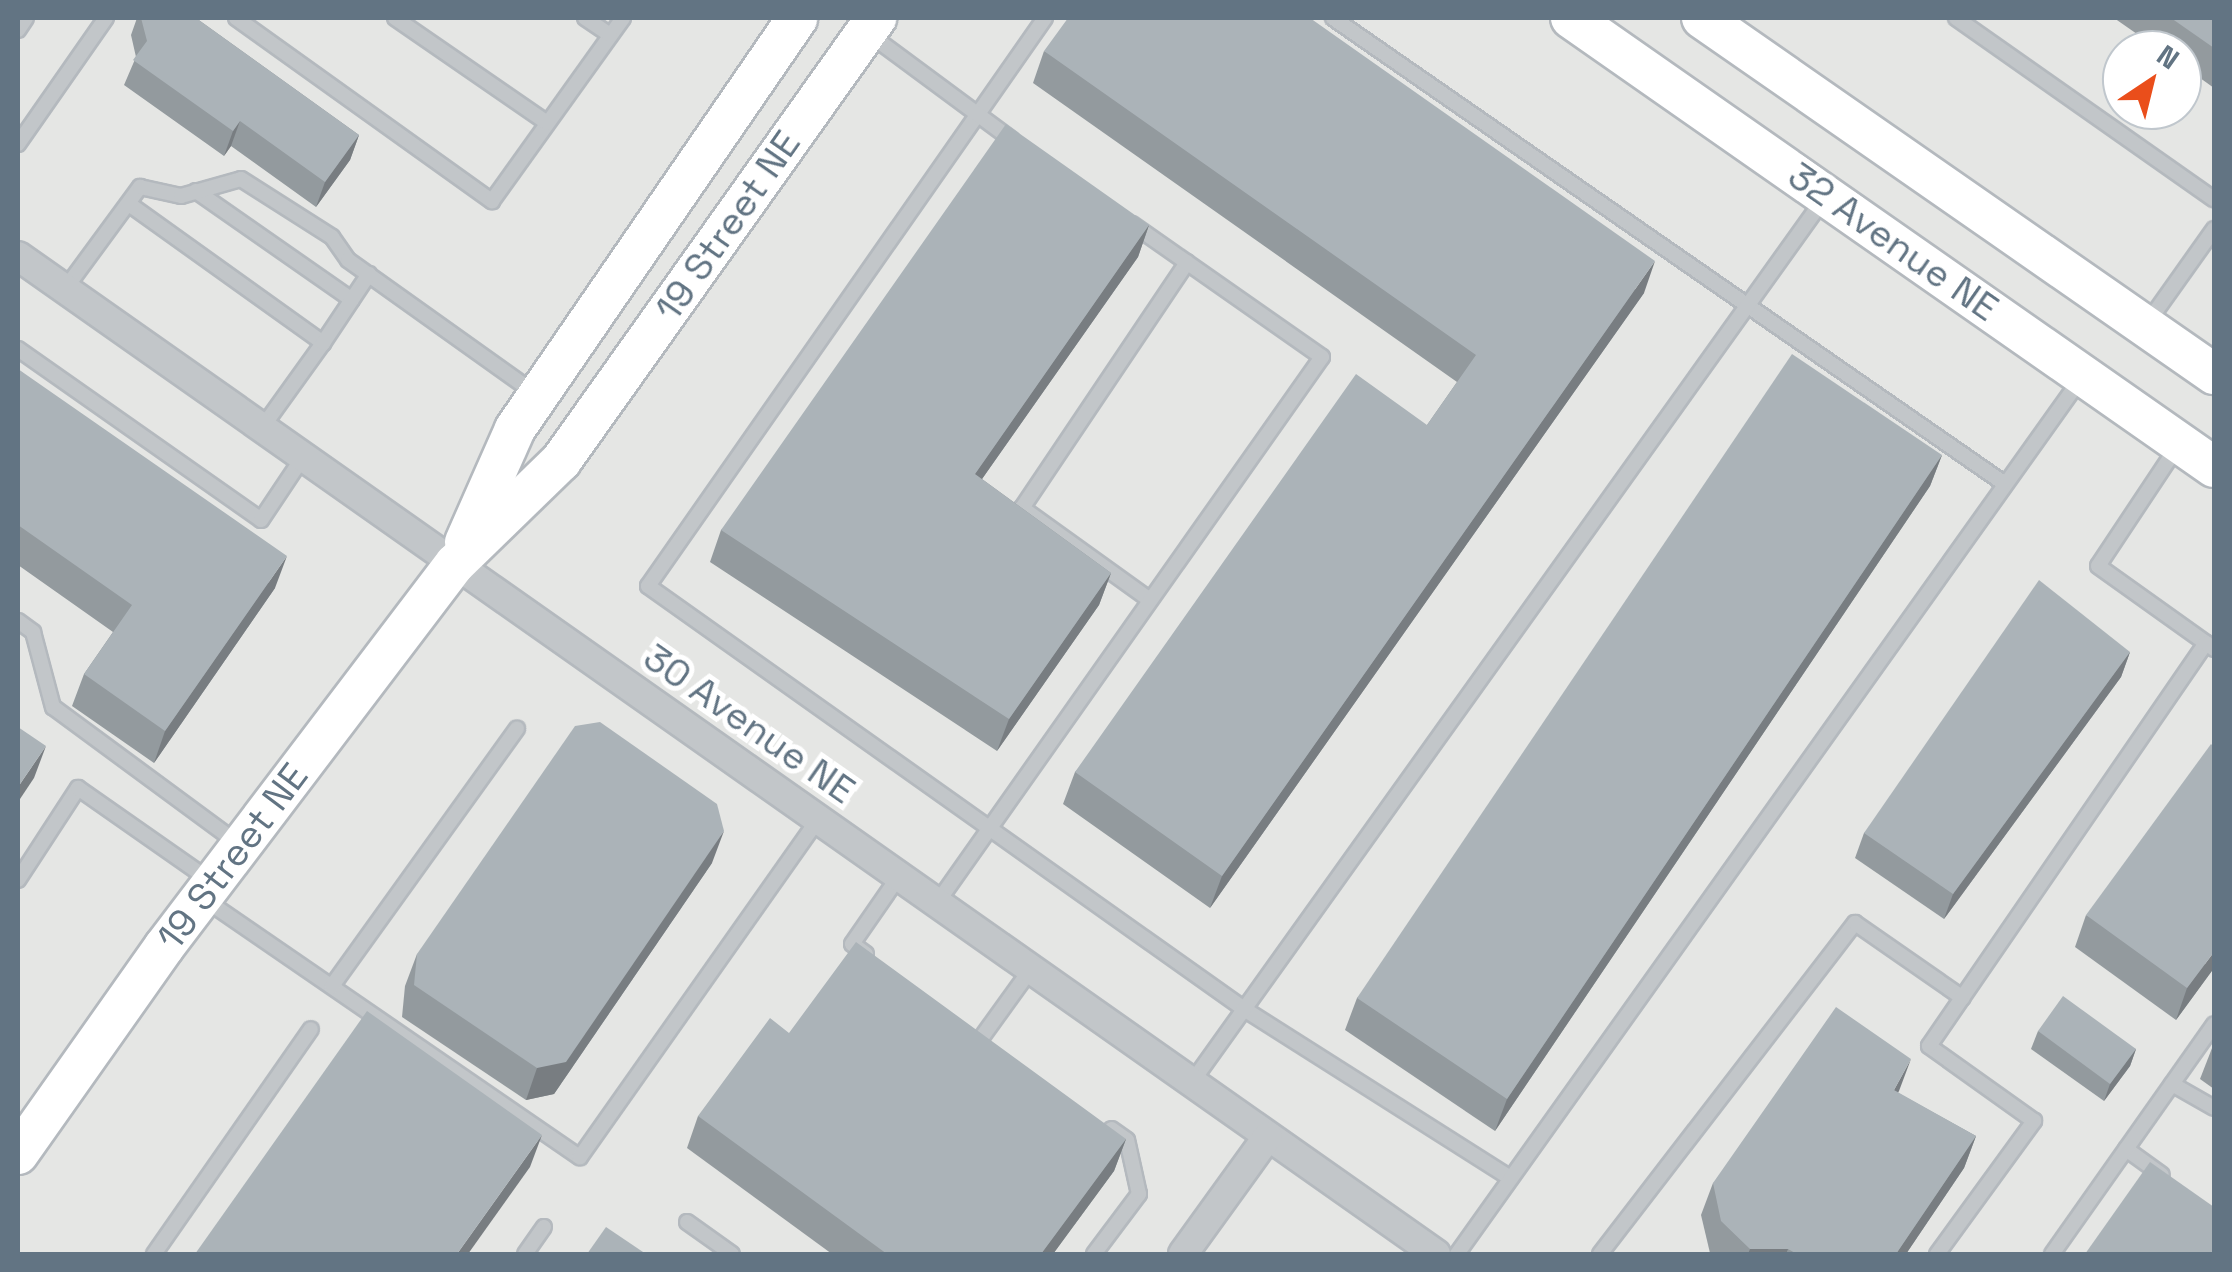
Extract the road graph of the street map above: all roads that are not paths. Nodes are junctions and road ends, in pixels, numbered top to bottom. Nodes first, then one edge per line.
1 (26, 18) edge
2 (106, 18) edge
3 (236, 18) edge
4 (395, 18) edge
5 (584, 18) edge
6 (622, 18) edge
7 (797, 18) edge
8 (1046, 18) edge
9 (1334, 18) edge
10 (1571, 18) edge
11 (1702, 18) edge
12 (1956, 18) edge
13 (871, 25) edge
14 (18, 30) edge
15 (610, 36) junction
16 (978, 116) junction
17 (547, 123) junction
18 (18, 144) edge
19 (1026, 150) edge
20 (196, 192) junction
21 (1826, 195) junction
22 (2214, 199) edge
23 (128, 204) junction
24 (1122, 217) edge
25 (2214, 229) edge
26 (18, 256) edge
27 (1187, 262) junction
28 (369, 274) junction
29 (65, 289) junction
30 (352, 300) junction
31 (1747, 303) junction
32 (2146, 326) junction
33 (323, 343) junction
34 (18, 349) edge
35 (2214, 374) edge
36 (2084, 375) junction
37 (538, 396) junction
38 (262, 428) junction
39 (2180, 443) junction
40 (304, 457) junction
41 (2214, 468) edge
42 (2005, 484) junction
43 (455, 564) junction
44 (1150, 600) junction
45 (18, 621) edge
46 (2210, 646) edge
47 (517, 728) dead end
48 (818, 818) junction
49 (991, 826) junction
50 (241, 846) junction
51 (899, 876) junction
52 (18, 880) edge
53 (207, 890) junction
54 (936, 902) junction
55 (881, 964) edge
56 (1031, 969) junction
57 (332, 986) junction
58 (1962, 998) junction
59 (1244, 1008) junction
60 (2214, 1024) edge
61 (968, 1027) edge
62 (311, 1029) dead end
63 (982, 1037) junction
64 (998, 1048) edge
65 (1192, 1082) junction
66 (2172, 1084) junction
67 (2214, 1108) edge
68 (1095, 1118) edge
69 (23, 1135) edge
70 (1268, 1136) junction
71 (2126, 1149) junction
72 (1510, 1176) junction
73 (2170, 1182) edge
74 (687, 1222) dead end
75 (544, 1228) dead end
76 (154, 1254) edge
77 (524, 1254) edge
78 (732, 1254) edge
79 (1094, 1254) edge
80 (1183, 1254) edge
81 (1436, 1254) edge
82 (1458, 1254) edge
83 (1600, 1254) edge
84 (1937, 1254) edge
85 (2052, 1254) edge

1 - 14 lane
2 - 18 lane
3 - 17 lane
4 - 17 lane
5 - 15 lane
6 - 15 lane
7 - 37 street, 19 Street NE
8 - 16 lane
9 - 31 lane
10 - 21 street, 32 Avenue NE
11 - 32 street, 32 Avenue NE
12 - 22 lane
13 - 16 lane
13 - 43 street, 19 Street NE
15 - 17 lane
16 - 19 lane
16 - 49 lane
20 - 23 lane
20 - 28 lane
20 - 30 lane
21 - 31 lane
21 - 36 street, 32 Avenue NE
23 - 29 lane
23 - 33 lane
24 - 27 lane
25 - 32 lane
26 - 29 street, 30 Avenue NE
27 - 44 lane
27 - 44 lane
28 - 30 lane
28 - 37 lane
29 - 38 street, 30 Avenue NE
30 - 33 lane
31 - 42 lane
31 - 59 lane
32 - 35 street, 32 Avenue NE
33 - 38 lane
34 - 40 lane
36 - 39 street, 32 Avenue NE
36 - 42 lane
37 - 43 street, 19 Street NE
38 - 40 street, 30 Avenue NE
39 - 41 street, 32 Avenue NE
39 - 46 lane
40 - 43 street, 30 Avenue NE
42 - 72 lane
43 - 48 street, 30 Avenue NE
43 - 50 street, 19 Street NE
44 - 49 lane
45 - 50 lane
46 - 58 lane
47 - 57 lane
48 - 51 street, 30 Avenue NE
48 - 57 lane
49 - 54 lane
49 - 59 lane
50 - 53 street, 19 Street NE
51 - 54 street, 30 Avenue NE
51 - 55 lane
52 - 53 lane
53 - 57 lane
53 - 69 street, 19 Street NE
54 - 56 street, 30 Avenue NE
56 - 63 lane
56 - 65 street, 30 Avenue NE
58 - 83 lane
58 - 84 lane
59 - 65 lane
59 - 72 lane
60 - 66 lane
61 - 63 lane
62 - 76 lane
63 - 64 lane
65 - 70 street, 30 Avenue NE
66 - 67 lane
66 - 71 lane
68 - 79 lane
70 - 80 street
70 - 81 street, 30 Avenue NE
71 - 73 lane
71 - 85 lane
72 - 82 lane
74 - 78 lane
75 - 77 lane

